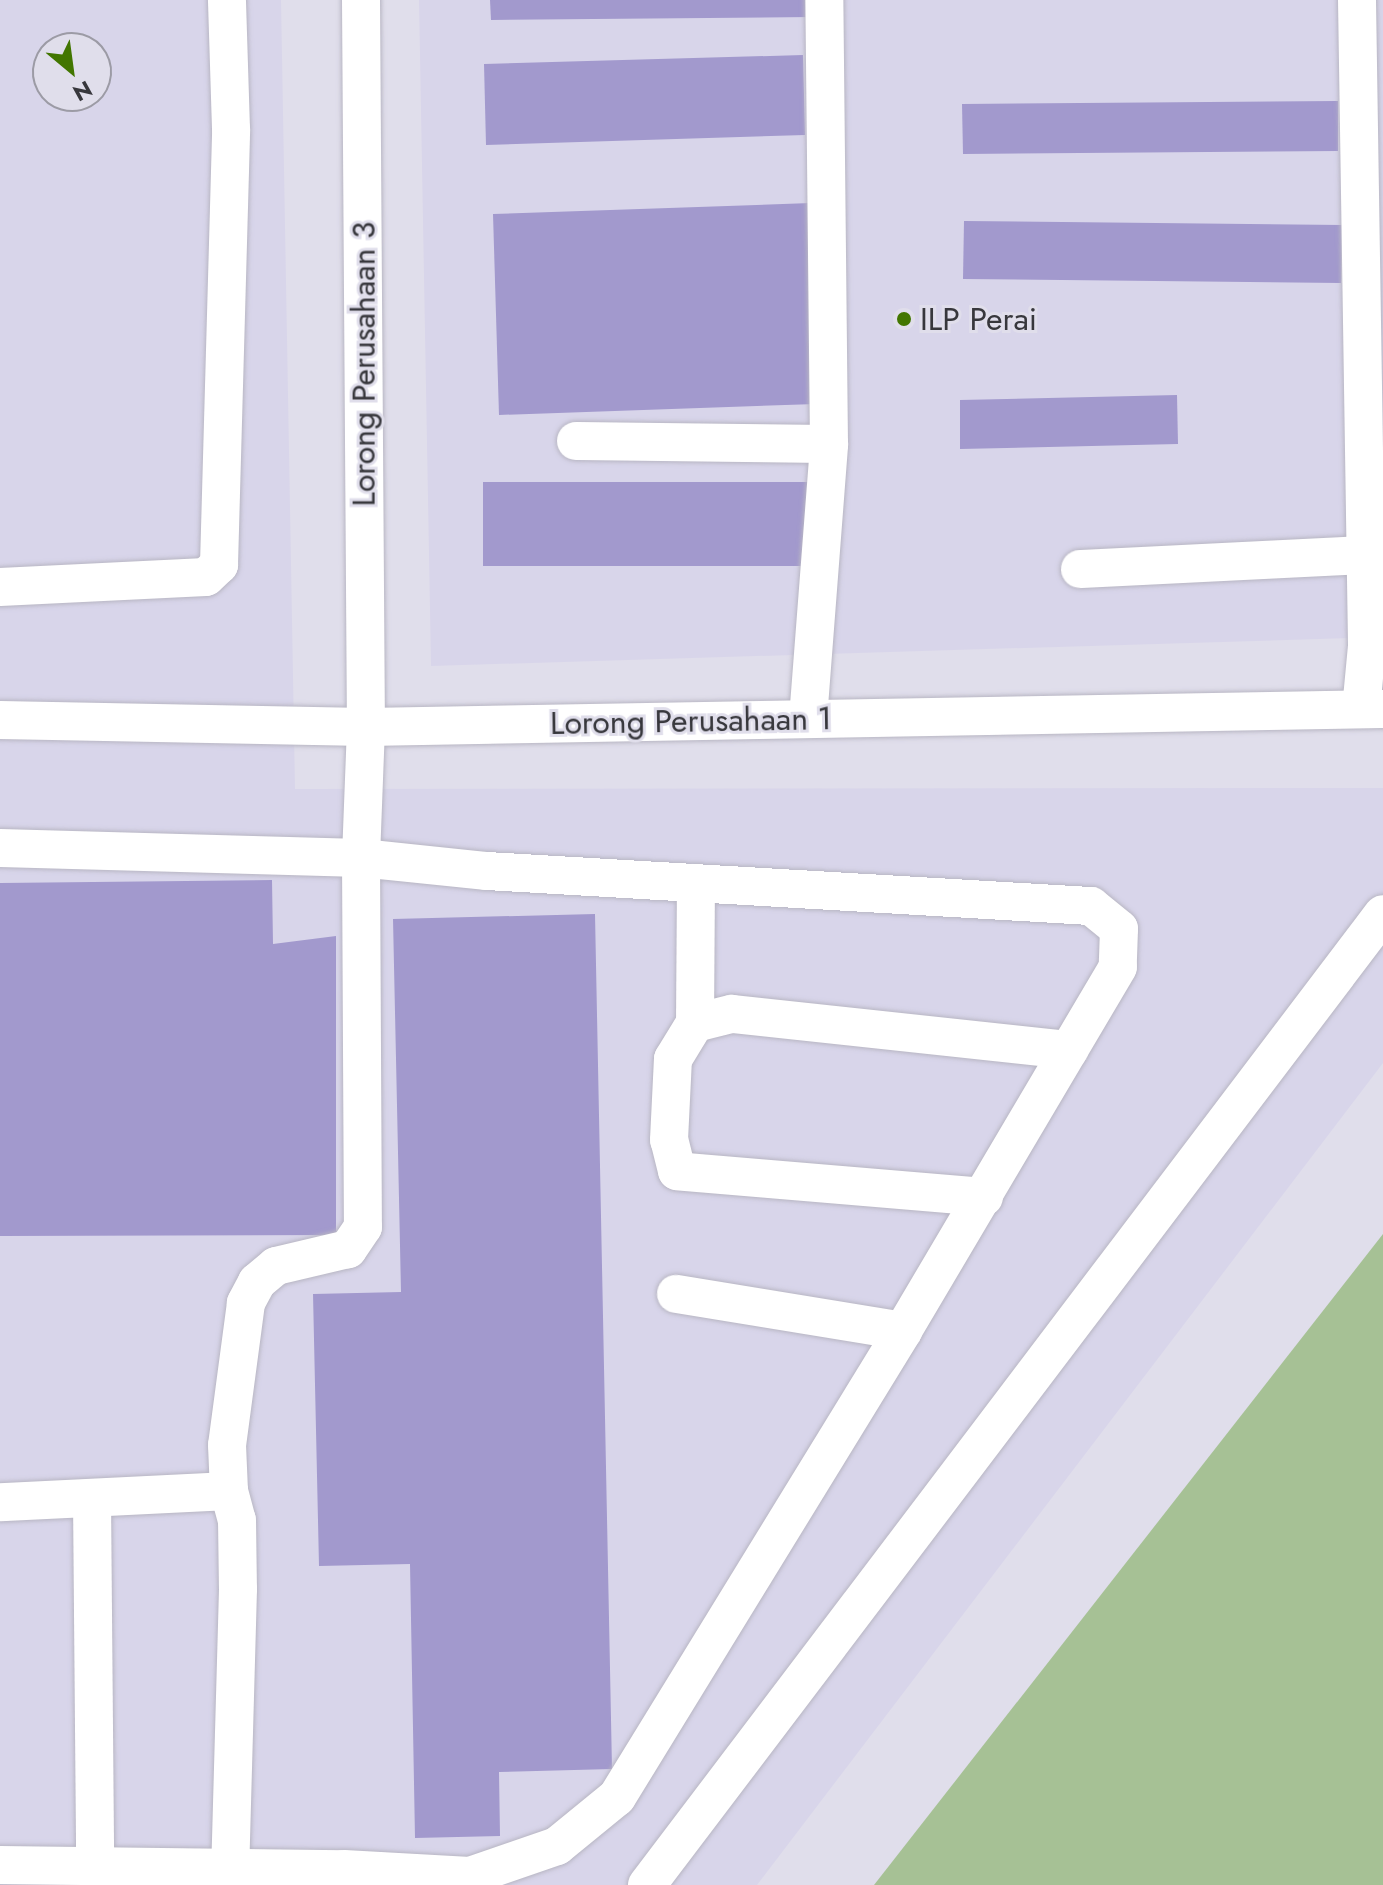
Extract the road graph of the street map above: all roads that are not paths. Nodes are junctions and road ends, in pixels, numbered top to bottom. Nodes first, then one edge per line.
1 (227, 0) edge
2 (361, 0) edge
3 (824, 0) edge
4 (1357, 0) edge
5 (576, 441) dead end
6 (829, 444) junction
7 (1366, 555) junction
8 (1080, 569) dead end
9 (0, 587) edge
10 (1372, 709) edge
11 (808, 719) junction
12 (0, 720) edge
13 (366, 727) junction
14 (0, 848) edge
15 (361, 858) junction
16 (696, 883) junction
17 (1383, 914) edge
18 (695, 1023) junction
19 (1069, 1050) junction
20 (984, 1197) junction
21 (676, 1294) dead end
22 (903, 1331) junction
23 (229, 1491) junction
24 (92, 1498) junction
25 (0, 1502) edge
26 (0, 1865) edge
27 (95, 1866) junction
28 (230, 1867) junction
29 (647, 1885) edge

1 - 9 street
2 - 13 street, Lorong Perusahaan 3
3 - 6 street
4 - 7 street
5 - 6 street
6 - 11 street
7 - 8 street
7 - 10 street
10 - 11 street, Lorong Perusahaan 1
11 - 13 street, Lorong Perusahaan 1
12 - 13 street, Lorong Perusahaan 1
13 - 15 street, Lorong Perusahaan 3
14 - 15 street
15 - 16 street
15 - 23 street, Lorong Perusahaan 3
16 - 18 street
16 - 19 street
17 - 29 street
18 - 19 street
18 - 20 street
19 - 20 street
20 - 22 street
21 - 22 street
22 - 28 street
23 - 24 street
23 - 28 street, Lorong Perusahaan 3
24 - 25 street
24 - 27 street
26 - 27 street
27 - 28 street

